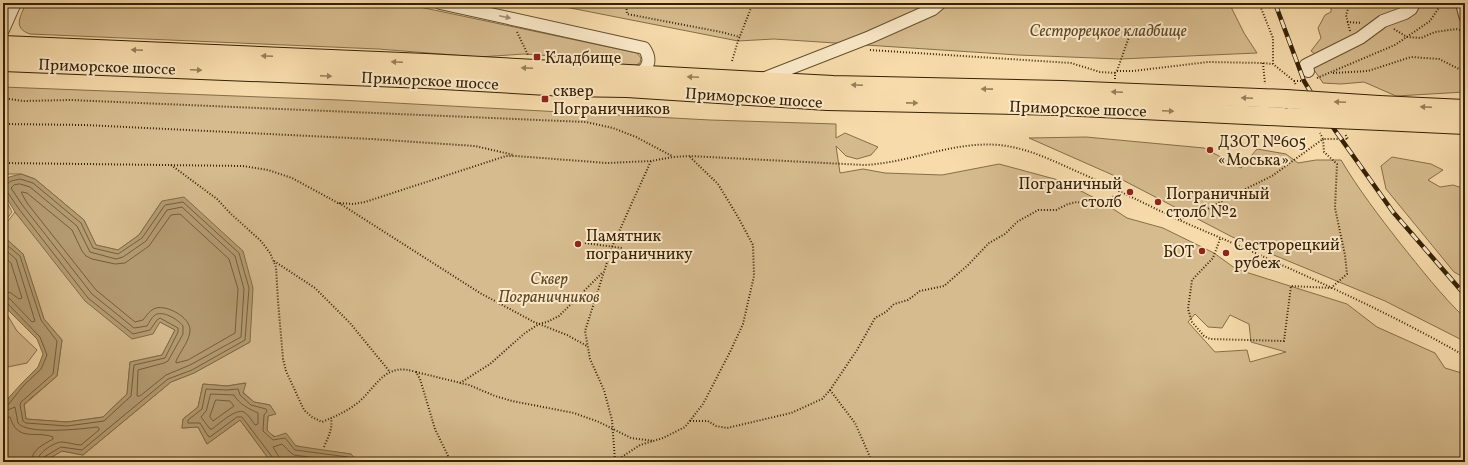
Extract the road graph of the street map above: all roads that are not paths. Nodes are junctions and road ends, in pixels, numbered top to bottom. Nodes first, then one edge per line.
1 (15, 3) edge
2 (440, 3) edge
3 (940, 3) edge
4 (1414, 3) edge
5 (1462, 3) edge
6 (1465, 15) edge
7 (3, 30) edge
8 (3, 45) edge
9 (3, 62) edge
10 (1308, 71) dead end
11 (639, 74) junction
12 (759, 80) junction
13 (1291, 101) junction
14 (1465, 109) edge
15 (1380, 113) junction
16 (1465, 125) edge

1 - 7 street
2 -> 11 street
3 - 12 street
4 - 10 street
5 - 6 street
11 -> 8 highway, Приморское шоссе
9 -> 13 highway, Приморское шоссе
12 -> 11 highway, Приморское шоссе
13 -> 12 highway, Приморское шоссе
13 - 15 highway, bridge
14 -> 15 highway
15 - 16 highway

